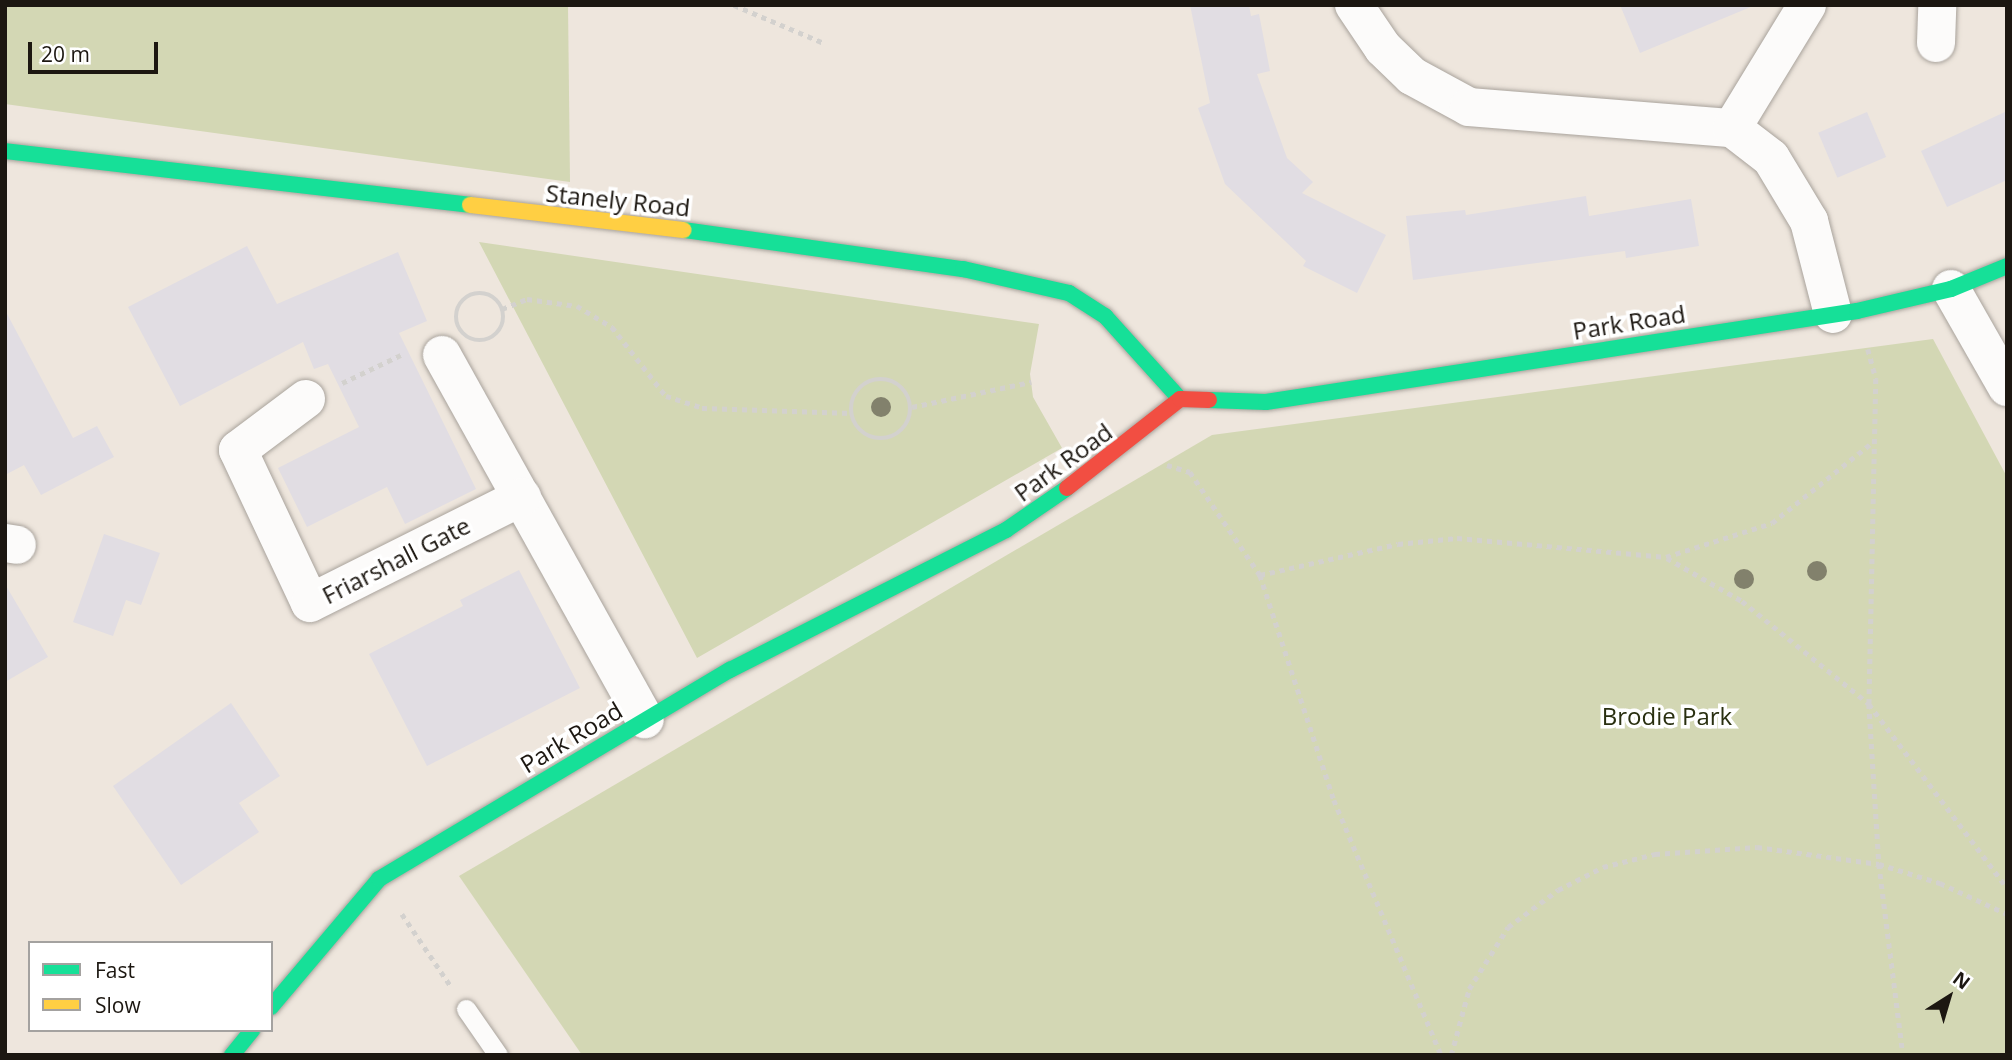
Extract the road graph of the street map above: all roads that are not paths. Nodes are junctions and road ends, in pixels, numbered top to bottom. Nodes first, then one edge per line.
1 (1354, 5) edge
2 (1807, 5) edge
3 (1937, 5) edge
4 (1936, 43) dead end
5 (1732, 128) junction
6 (5, 151) edge
7 (2007, 266) edge
8 (1951, 289) junction
9 (1845, 312) junction
10 (442, 355) road end
11 (2007, 387) edge
12 (306, 399) road end
13 (1181, 399) junction
14 (522, 497) junction
15 (645, 719) junction
16 (273, 1005) edge
17 (466, 1009) road end
18 (250, 1032) edge
19 (232, 1055) edge
20 (498, 1055) edge

1 - 5 street
2 - 5 street
3 - 4 street
5 - 9 street
6 - 13 street, Stanely Road
7 - 8 street, Park Road
8 - 9 street, Park Road
8 - 11 street
9 - 13 street, Park Road
10 - 14 street
12 - 14 street, Friarshall Gate
13 - 15 street, Park Road
14 - 15 street
15 - 16 street, Park Road
17 - 20 lane
18 - 19 street

